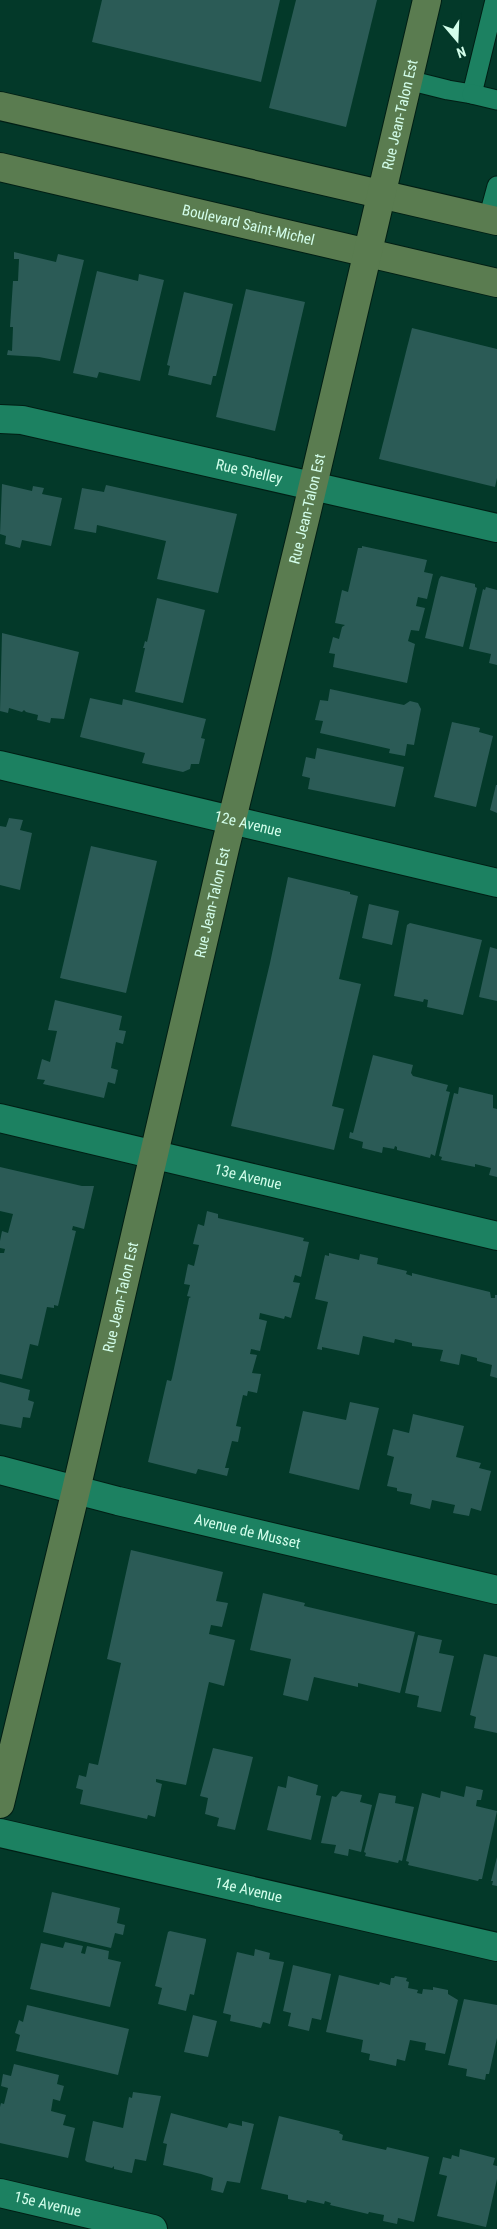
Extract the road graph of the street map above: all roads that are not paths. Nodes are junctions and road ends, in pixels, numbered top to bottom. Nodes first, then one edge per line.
1 (427, 0) edge
2 (495, 0) edge
3 (408, 80) junction
4 (472, 94) junction
5 (497, 100) edge
6 (0, 106) edge
7 (0, 167) edge
8 (497, 186) edge
9 (381, 194) junction
10 (492, 220) edge
11 (367, 252) junction
12 (497, 283) edge
13 (0, 419) edge
14 (313, 485) junction
15 (497, 528) edge
16 (0, 764) edge
17 (232, 819) junction
18 (497, 883) edge
19 (0, 1118) edge
20 (154, 1154) junction
21 (497, 1236) edge
22 (0, 1470) edge
23 (76, 1490) junction
24 (497, 1590) edge
25 (0, 1804) edge
26 (0, 1833) edge
27 (497, 1947) edge
28 (0, 2193) edge
29 (153, 2229) edge

1 - 3 main road, Rue Jean-Talon Est
2 - 4 lane
3 - 4 lane
3 - 9 main road, Rue Jean-Talon Est
4 - 5 lane
6 - 9 main road
7 - 11 main road, Boulevard Saint-Michel
8 - 10 lane
9 - 10 main road
9 - 11 main road, Rue Jean-Talon Est
11 - 12 main road, Boulevard Saint-Michel
11 - 14 main road, Rue Jean-Talon Est
13 - 14 street, Rue Shelley
14 - 15 street, Rue Shelley
14 - 17 main road, Rue Jean-Talon Est
16 - 17 street, 12e Avenue
17 - 18 street, 12e Avenue
17 - 20 main road, Rue Jean-Talon Est
19 - 20 street, 13e Avenue
20 - 21 street, 13e Avenue
20 - 23 main road, Rue Jean-Talon Est
22 - 23 street, Avenue de Musset
23 - 24 street, Avenue de Musset
23 - 25 main road, Rue Jean-Talon Est
26 - 27 street, 14e Avenue
28 - 29 street, 15e Avenue

